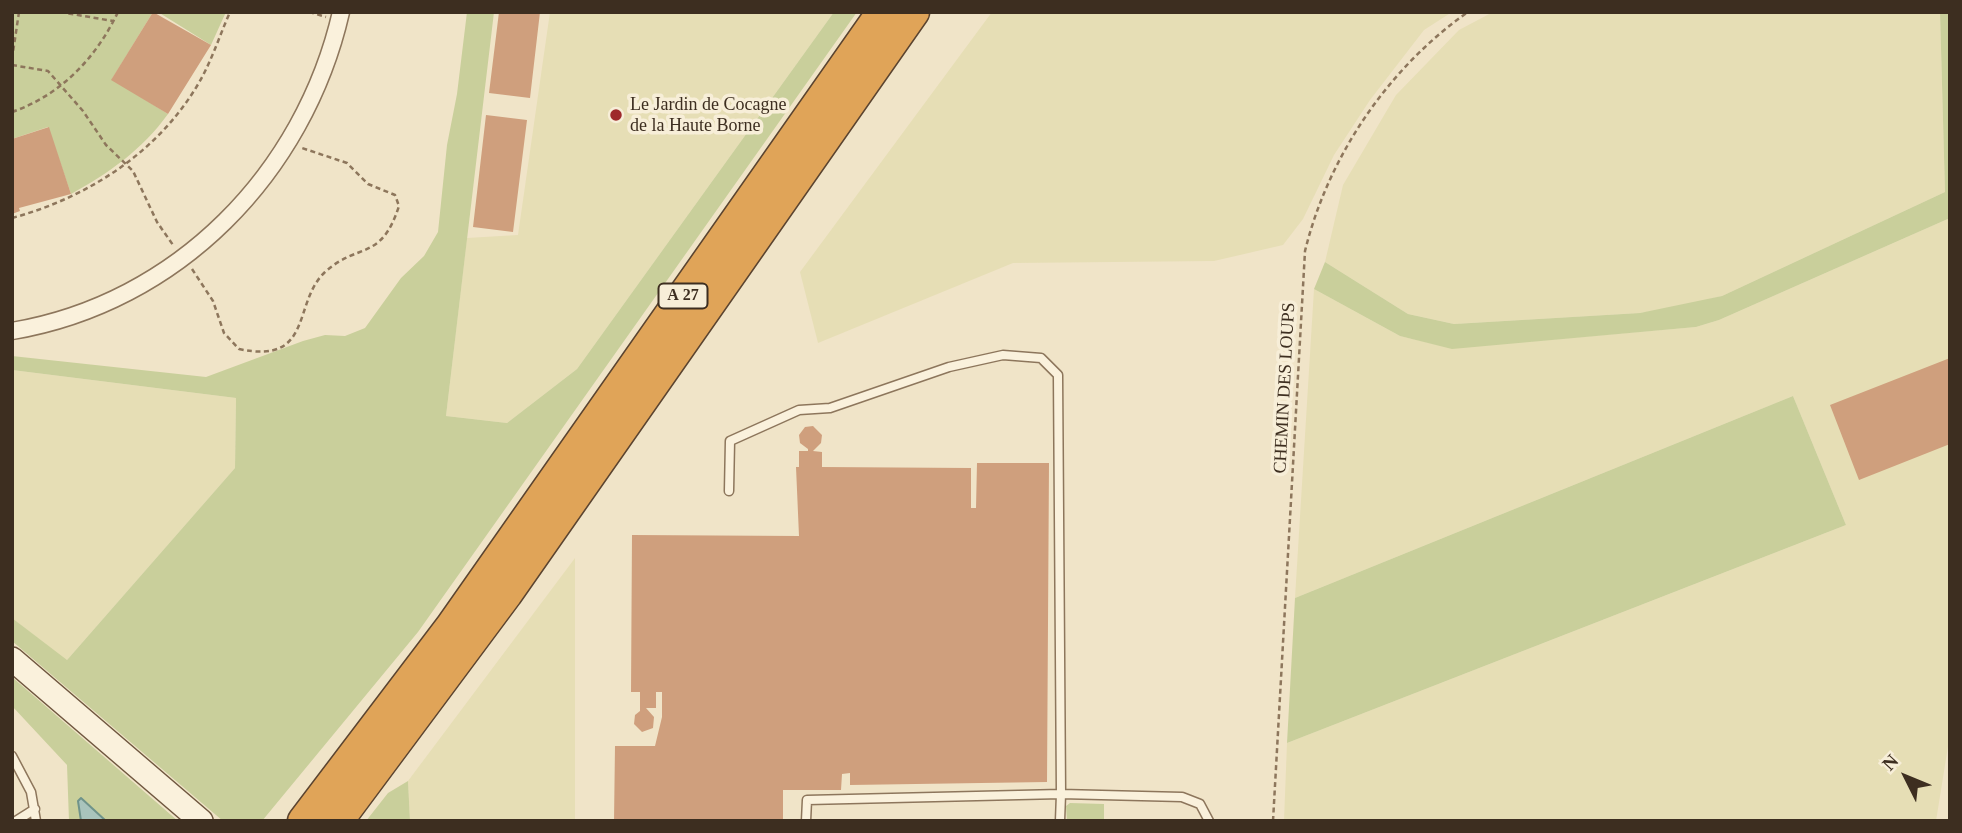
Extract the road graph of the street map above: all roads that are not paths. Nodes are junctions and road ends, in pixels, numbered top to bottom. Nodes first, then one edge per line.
1 (341, 12) edge
2 (881, 12) edge
3 (914, 12) edge
4 (12, 331) edge
5 (729, 491) dead end
6 (484, 580) junction
7 (12, 659) edge
8 (12, 756) edge
9 (1061, 794) junction
10 (35, 809) junction
11 (340, 818) edge
12 (16, 821) edge
13 (36, 821) edge
14 (201, 821) edge
15 (281, 821) edge
16 (303, 821) edge
17 (806, 821) edge
18 (1060, 821) edge
19 (1209, 821) edge

1 - 4 street
2 - 6 highway, A 27
3 - 11 highway, A 27
5 - 9 lane
6 - 15 highway
6 - 16 highway, A 27
7 - 14 main road
8 - 10 lane
9 - 17 lane
9 - 18 lane
9 - 19 lane
10 - 12 lane
10 - 13 lane

